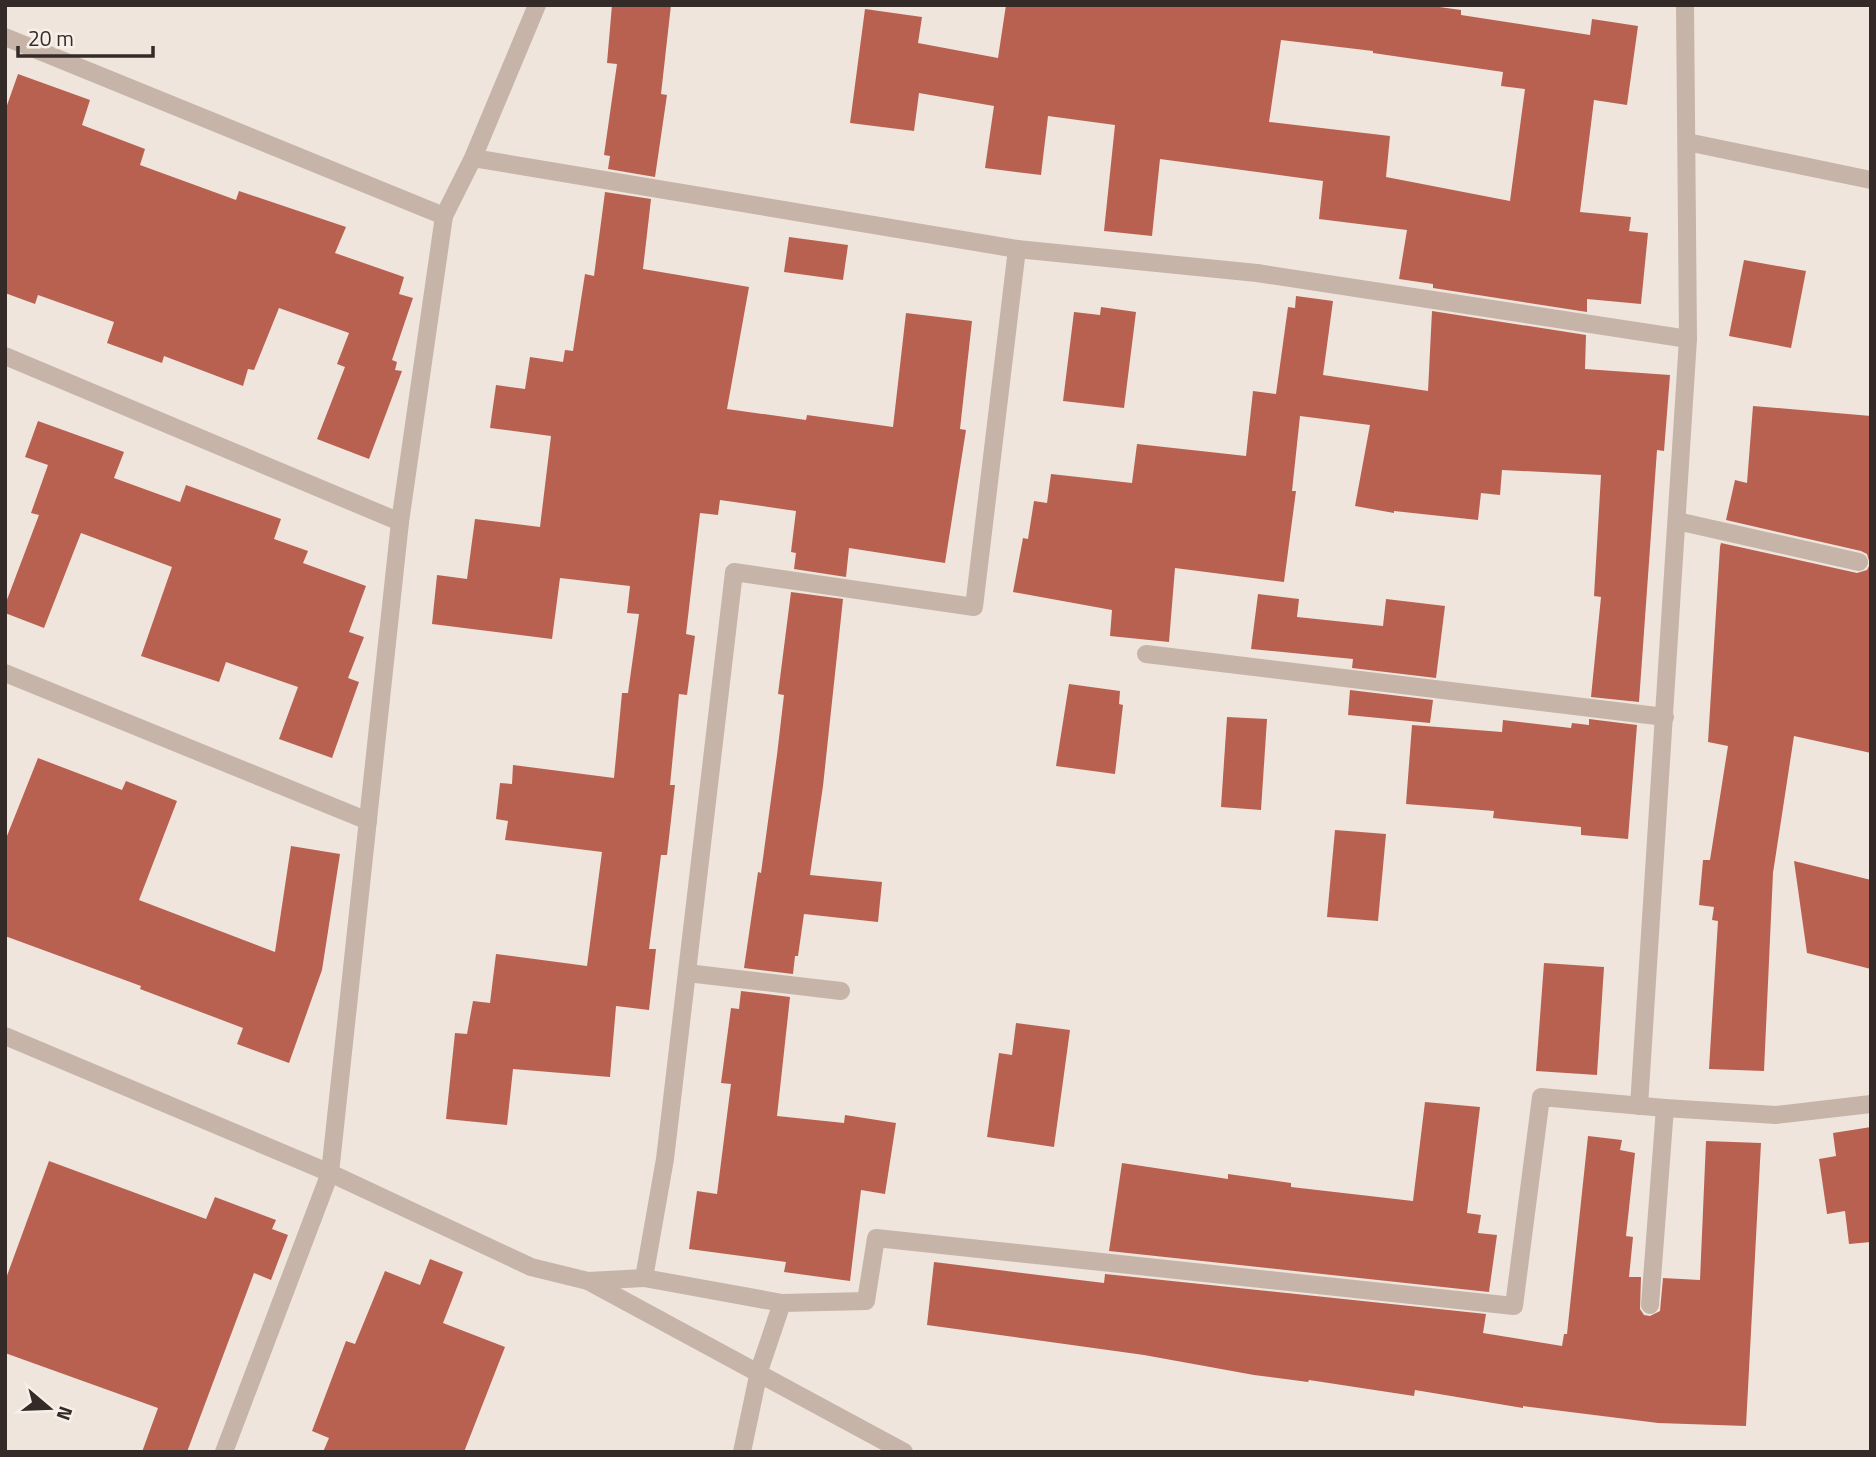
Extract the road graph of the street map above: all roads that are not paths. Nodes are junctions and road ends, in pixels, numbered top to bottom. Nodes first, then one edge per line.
1 (537, 5) edge
2 (1685, 5) edge
3 (5, 37) edge
4 (1686, 142) junction
5 (473, 158) junction
6 (1871, 180) edge
7 (444, 216) junction
8 (1017, 249) junction
9 (1688, 339) junction
10 (5, 356) edge
11 (1677, 521) junction
12 (400, 522) junction
13 (1859, 562) dead end
14 (1146, 654) dead end
15 (5, 673) edge
16 (1665, 717) junction
17 (368, 821) junction
18 (687, 973) junction
19 (841, 991) dead end
20 (5, 1036) edge
21 (1871, 1104) edge
22 (1639, 1106) junction
23 (1665, 1108) junction
24 (330, 1174) junction
25 (644, 1278) junction
26 (588, 1281) junction
27 (782, 1303) junction
28 (1650, 1305) dead end
29 (759, 1371) junction
30 (224, 1452) edge
31 (742, 1452) edge
32 (904, 1452) edge

1 - 5 street
2 - 4 street
3 - 7 street
4 - 6 street
4 - 9 street
5 - 7 street
5 - 8 street
7 - 12 street
8 - 9 street
8 - 18 street
9 - 11 street
10 - 12 street
11 - 13 street
11 - 16 street
12 - 17 street
14 - 16 street
15 - 17 street
16 - 22 street
17 - 24 street
18 - 19 street
18 - 25 street
20 - 24 street
21 - 23 street
22 - 23 street
22 - 27 street
23 - 28 street
24 - 26 street
24 - 30 street
25 - 26 street
25 - 27 street
26 - 29 street
27 - 29 street
29 - 31 street
29 - 32 street

